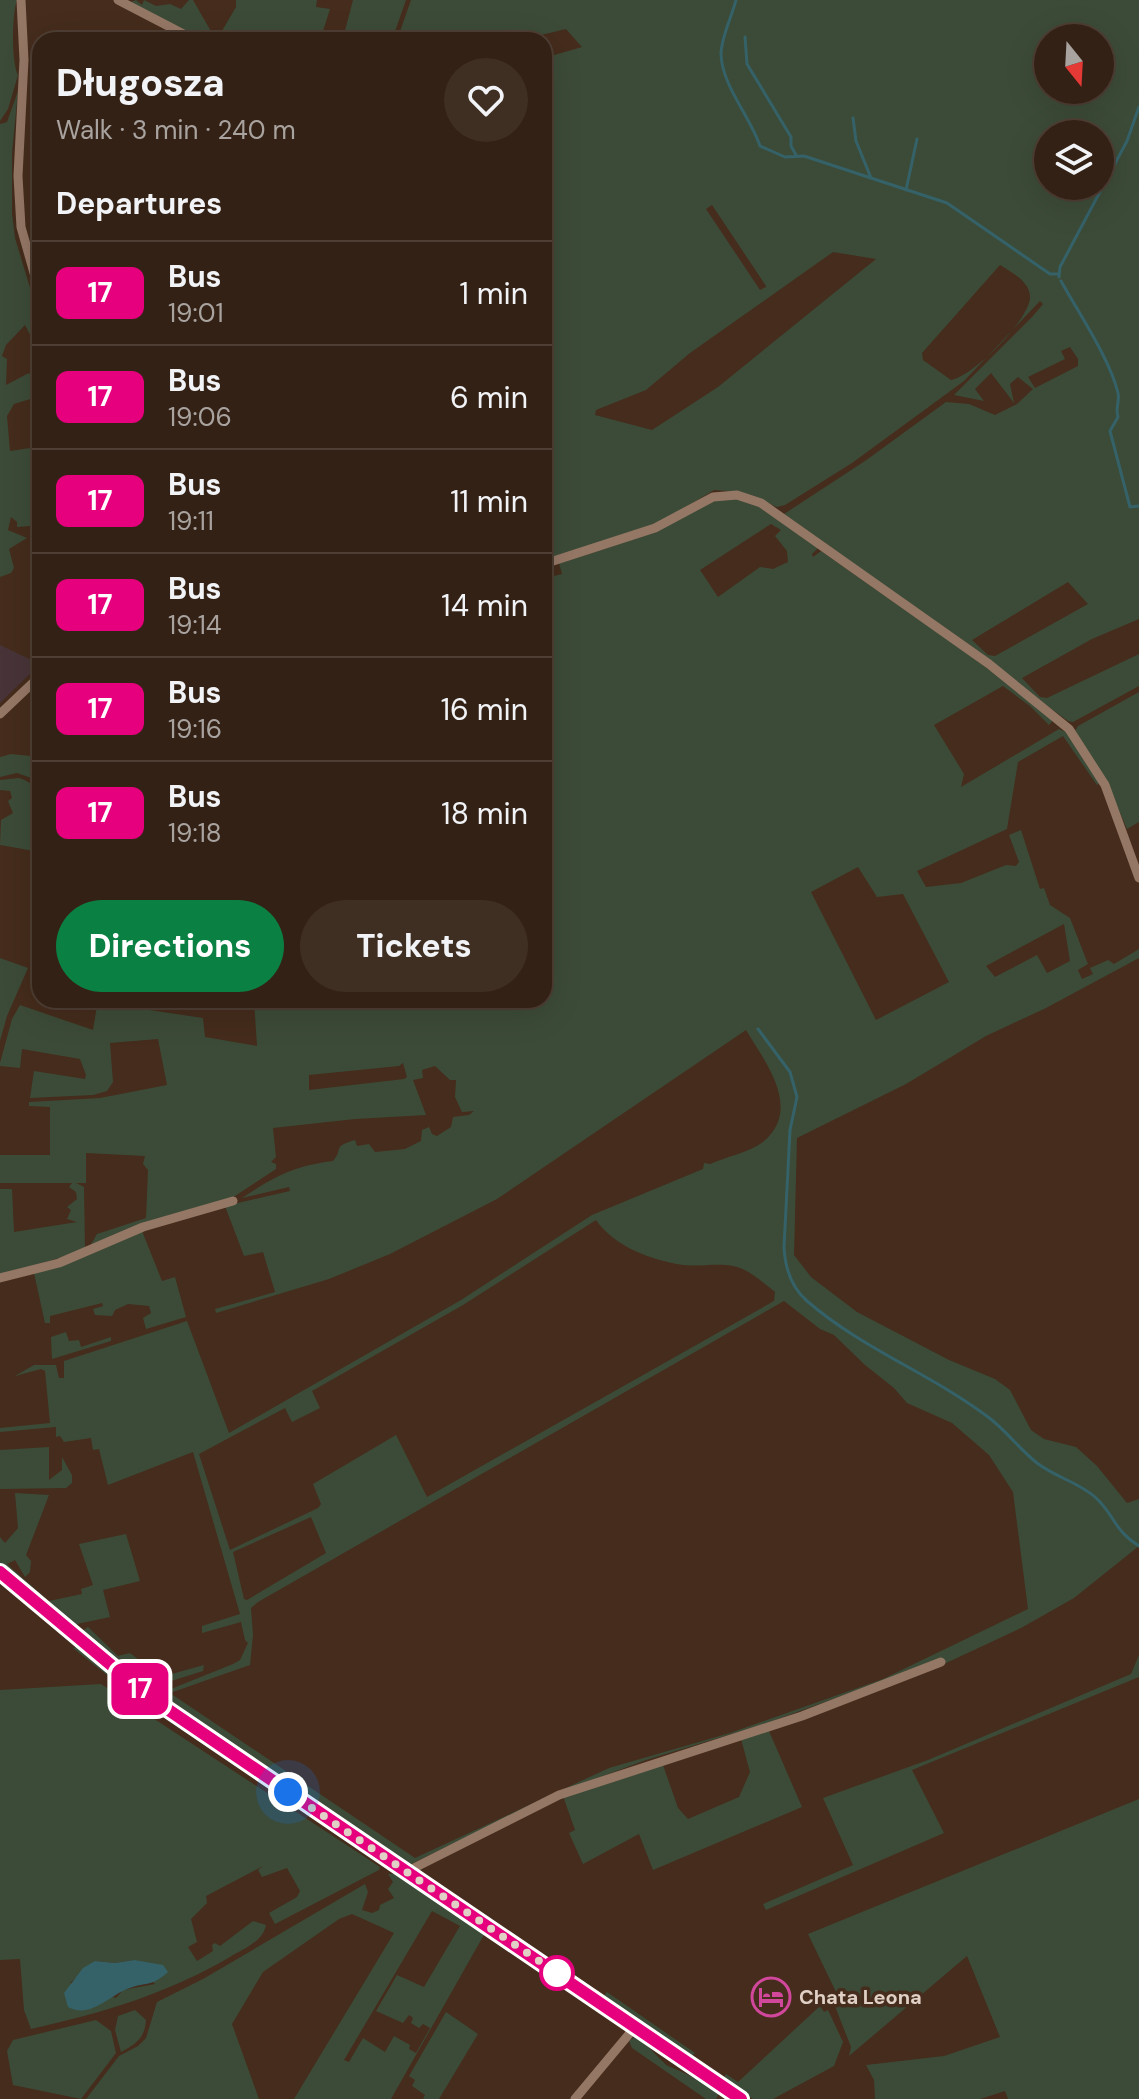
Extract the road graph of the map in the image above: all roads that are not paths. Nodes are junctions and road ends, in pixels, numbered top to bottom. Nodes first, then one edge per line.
1 (21, 0) edge
2 (118, 0) edge
3 (180, 32) edge
4 (32, 266) edge
5 (552, 562) edge
6 (32, 684) edge
7 (0, 714) edge
8 (1139, 878) edge
9 (233, 1201) dead end
10 (0, 1278) edge
11 (0, 1572) edge
12 (941, 1662) dead end
13 (406, 1872) junction
14 (635, 2027) junction
15 (575, 2099) edge
16 (741, 2099) edge

1 - 4 street
2 - 3 street
5 - 8 street
6 - 7 street
9 - 10 street
11 - 13 main road
12 - 13 street
13 - 14 main road
14 - 15 street
14 - 16 main road

